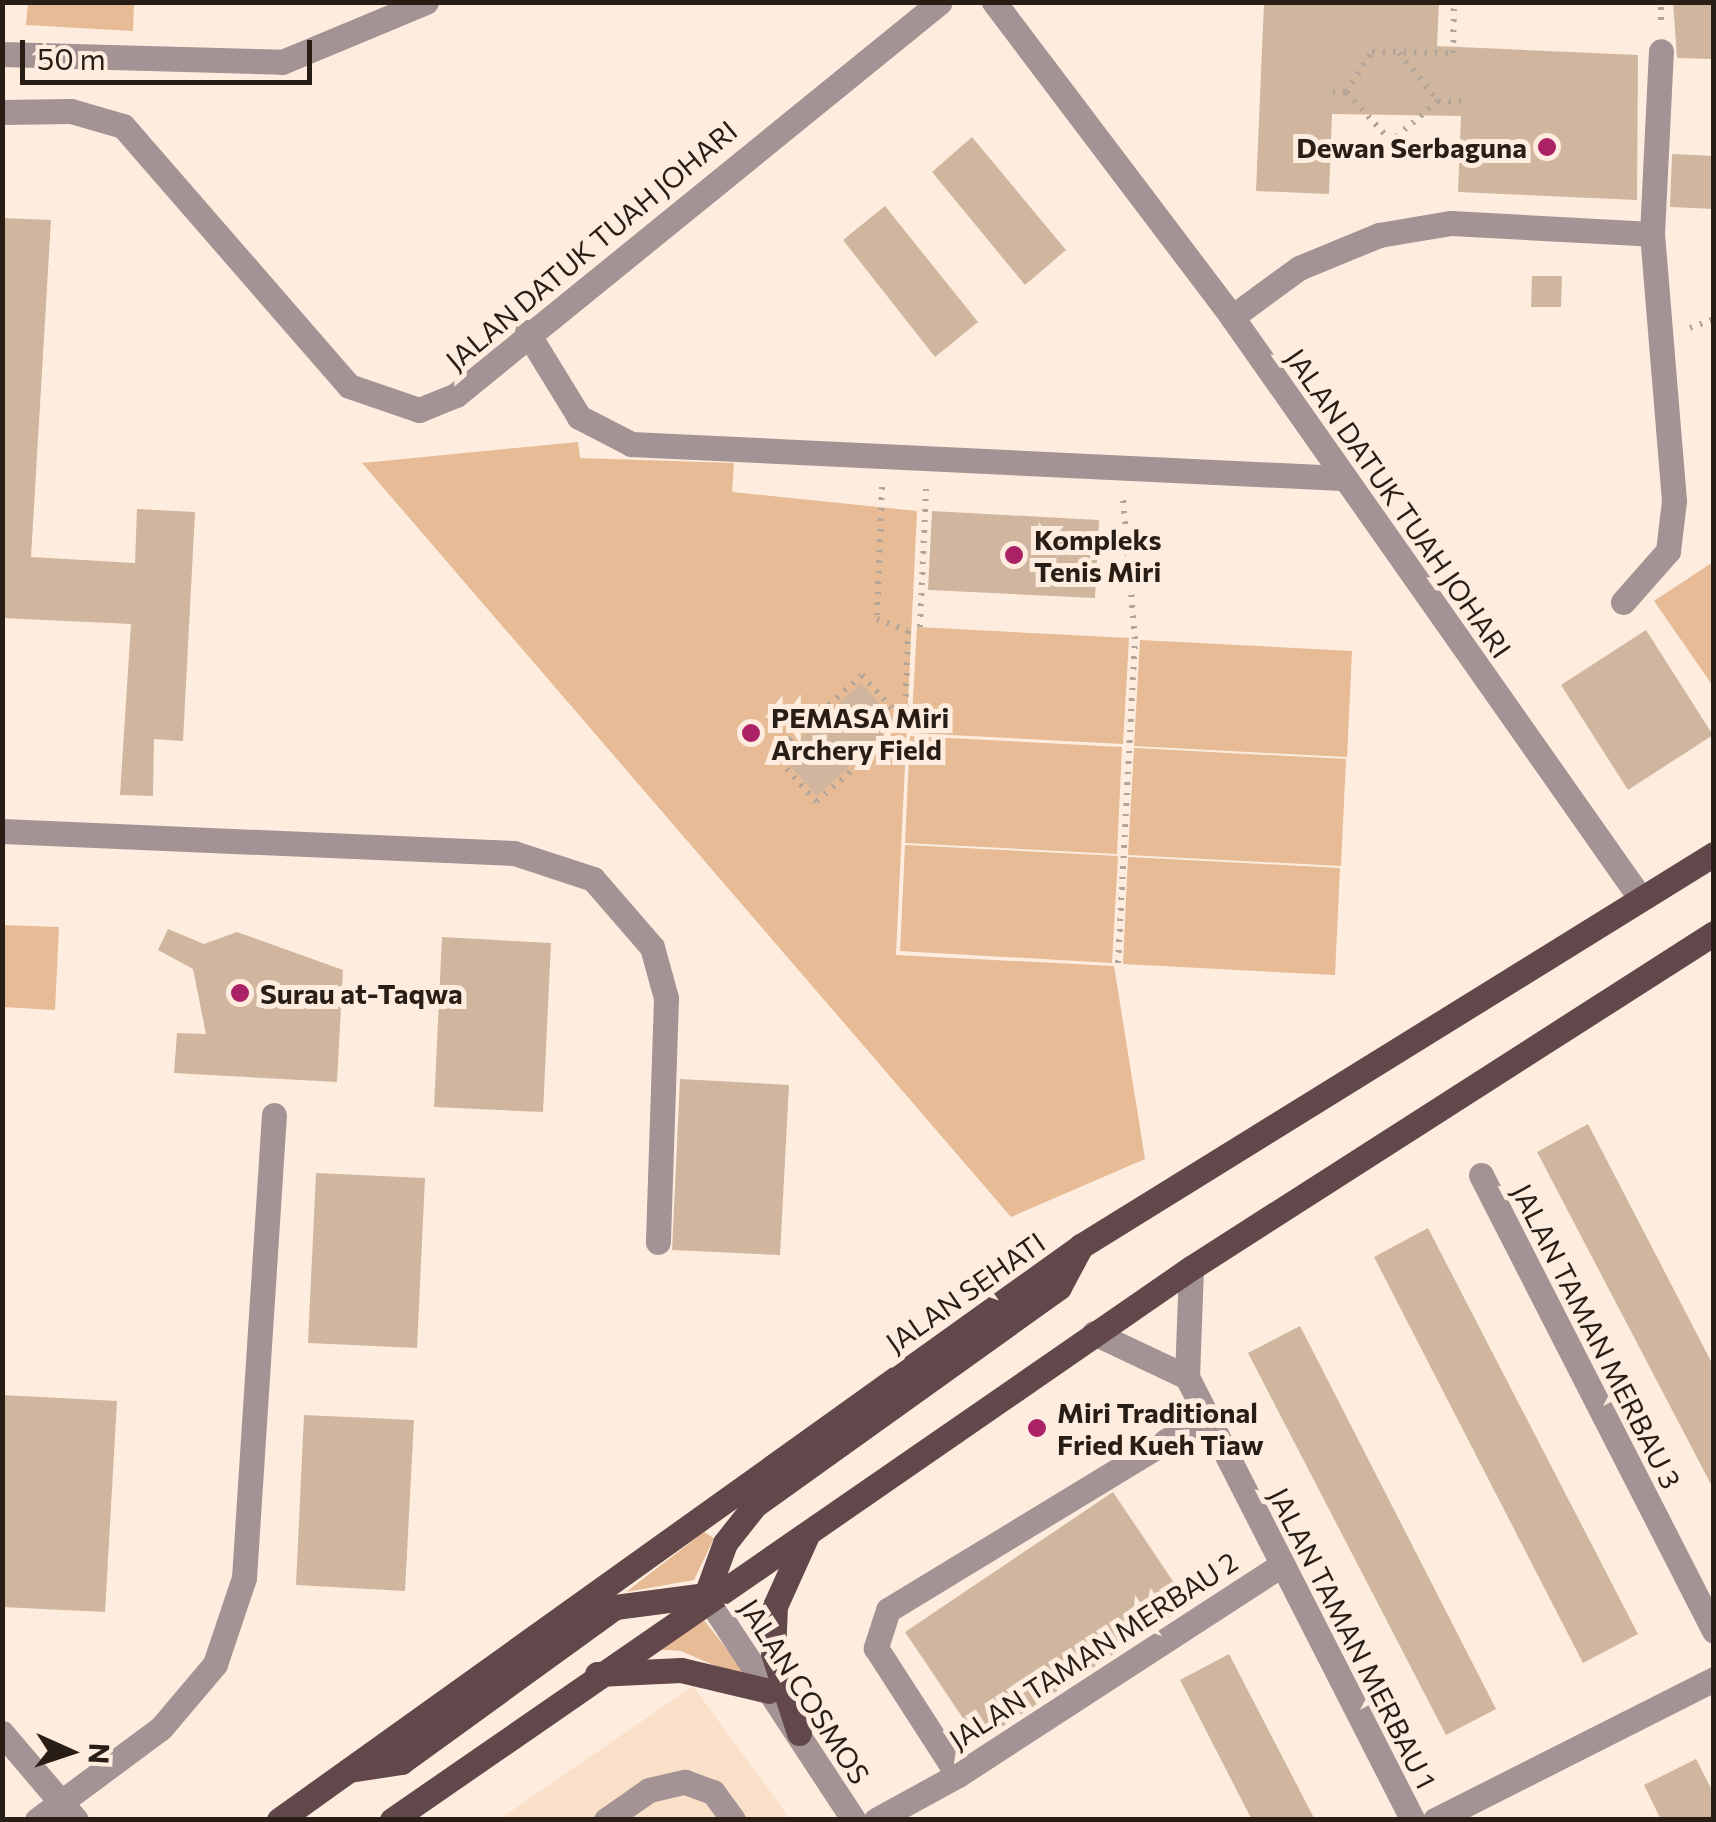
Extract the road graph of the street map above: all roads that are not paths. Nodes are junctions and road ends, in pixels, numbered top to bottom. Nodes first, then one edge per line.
1 (426, 2) edge
2 (940, 2) edge
3 (994, 2) edge
4 (1660, 51) dead end
5 (2, 54) edge
6 (2, 112) edge
7 (1652, 234) junction
8 (1232, 317) junction
9 (527, 332) junction
10 (1342, 478) junction
11 (1623, 602) dead end
12 (2, 831) edge
13 (1714, 854) edge
14 (1641, 899) junction
15 (1714, 933) edge
16 (274, 1115) dead end
17 (1482, 1174) dead end
18 (658, 1242) dead end
19 (1081, 1246) junction
20 (1191, 1268) junction
21 (1094, 1334) junction
22 (1187, 1376) junction
23 (1207, 1416) junction
24 (816, 1522) junction
25 (1280, 1565) junction
26 (706, 1595) junction
27 (1714, 1631) edge
28 (590, 1675) junction
29 (1714, 1679) edge
30 (769, 1692) junction
31 (2, 1732) edge
32 (798, 1733) junction
33 (345, 1770) junction
34 (958, 1775) junction
35 (68, 1811) edge
36 (37, 1820) edge
37 (278, 1820) edge
38 (392, 1820) edge
39 (606, 1820) edge
40 (732, 1820) edge
41 (854, 1820) edge
42 (876, 1820) edge
43 (1413, 1820) edge
44 (1435, 1820) edge

1 - 5 street
2 - 9 street, JALAN DATUK TUAH JOHARI
3 - 8 street, JALAN DATUK TUAH JOHARI
4 - 7 street
6 - 9 street, JALAN DATUK TUAH JOHARI
7 - 8 street
7 - 11 street
8 - 10 street, JALAN DATUK TUAH JOHARI
9 - 10 street
10 - 14 street, JALAN DATUK TUAH JOHARI
12 - 18 street
13 - 14 main road, JALAN SEHATI
14 - 19 main road, JALAN SEHATI
15 - 20 main road
16 - 35 street
17 - 27 street, JALAN TAMAN MERBAU 3
19 - 26 main road
19 - 33 main road, JALAN SEHATI
20 - 21 main road
20 - 22 street
21 - 22 street
21 - 24 main road
22 - 23 street, JALAN TAMAN MERBAU 1
23 - 25 street, JALAN TAMAN MERBAU 1
23 - 34 street, JALAN TAMAN MERBAU 2
24 - 26 main road
24 - 32 main road
25 - 34 street, JALAN TAMAN MERBAU 2
25 - 43 street, JALAN TAMAN MERBAU 1
26 - 28 main road
26 - 30 street, JALAN COSMOS
26 - 33 main road
28 - 30 main road
28 - 38 main road
29 - 44 street
30 - 32 street, JALAN COSMOS
31 - 35 street
32 - 41 street, JALAN COSMOS
33 - 37 main road, JALAN SEHATI
34 - 42 street
35 - 36 street
39 - 40 street

